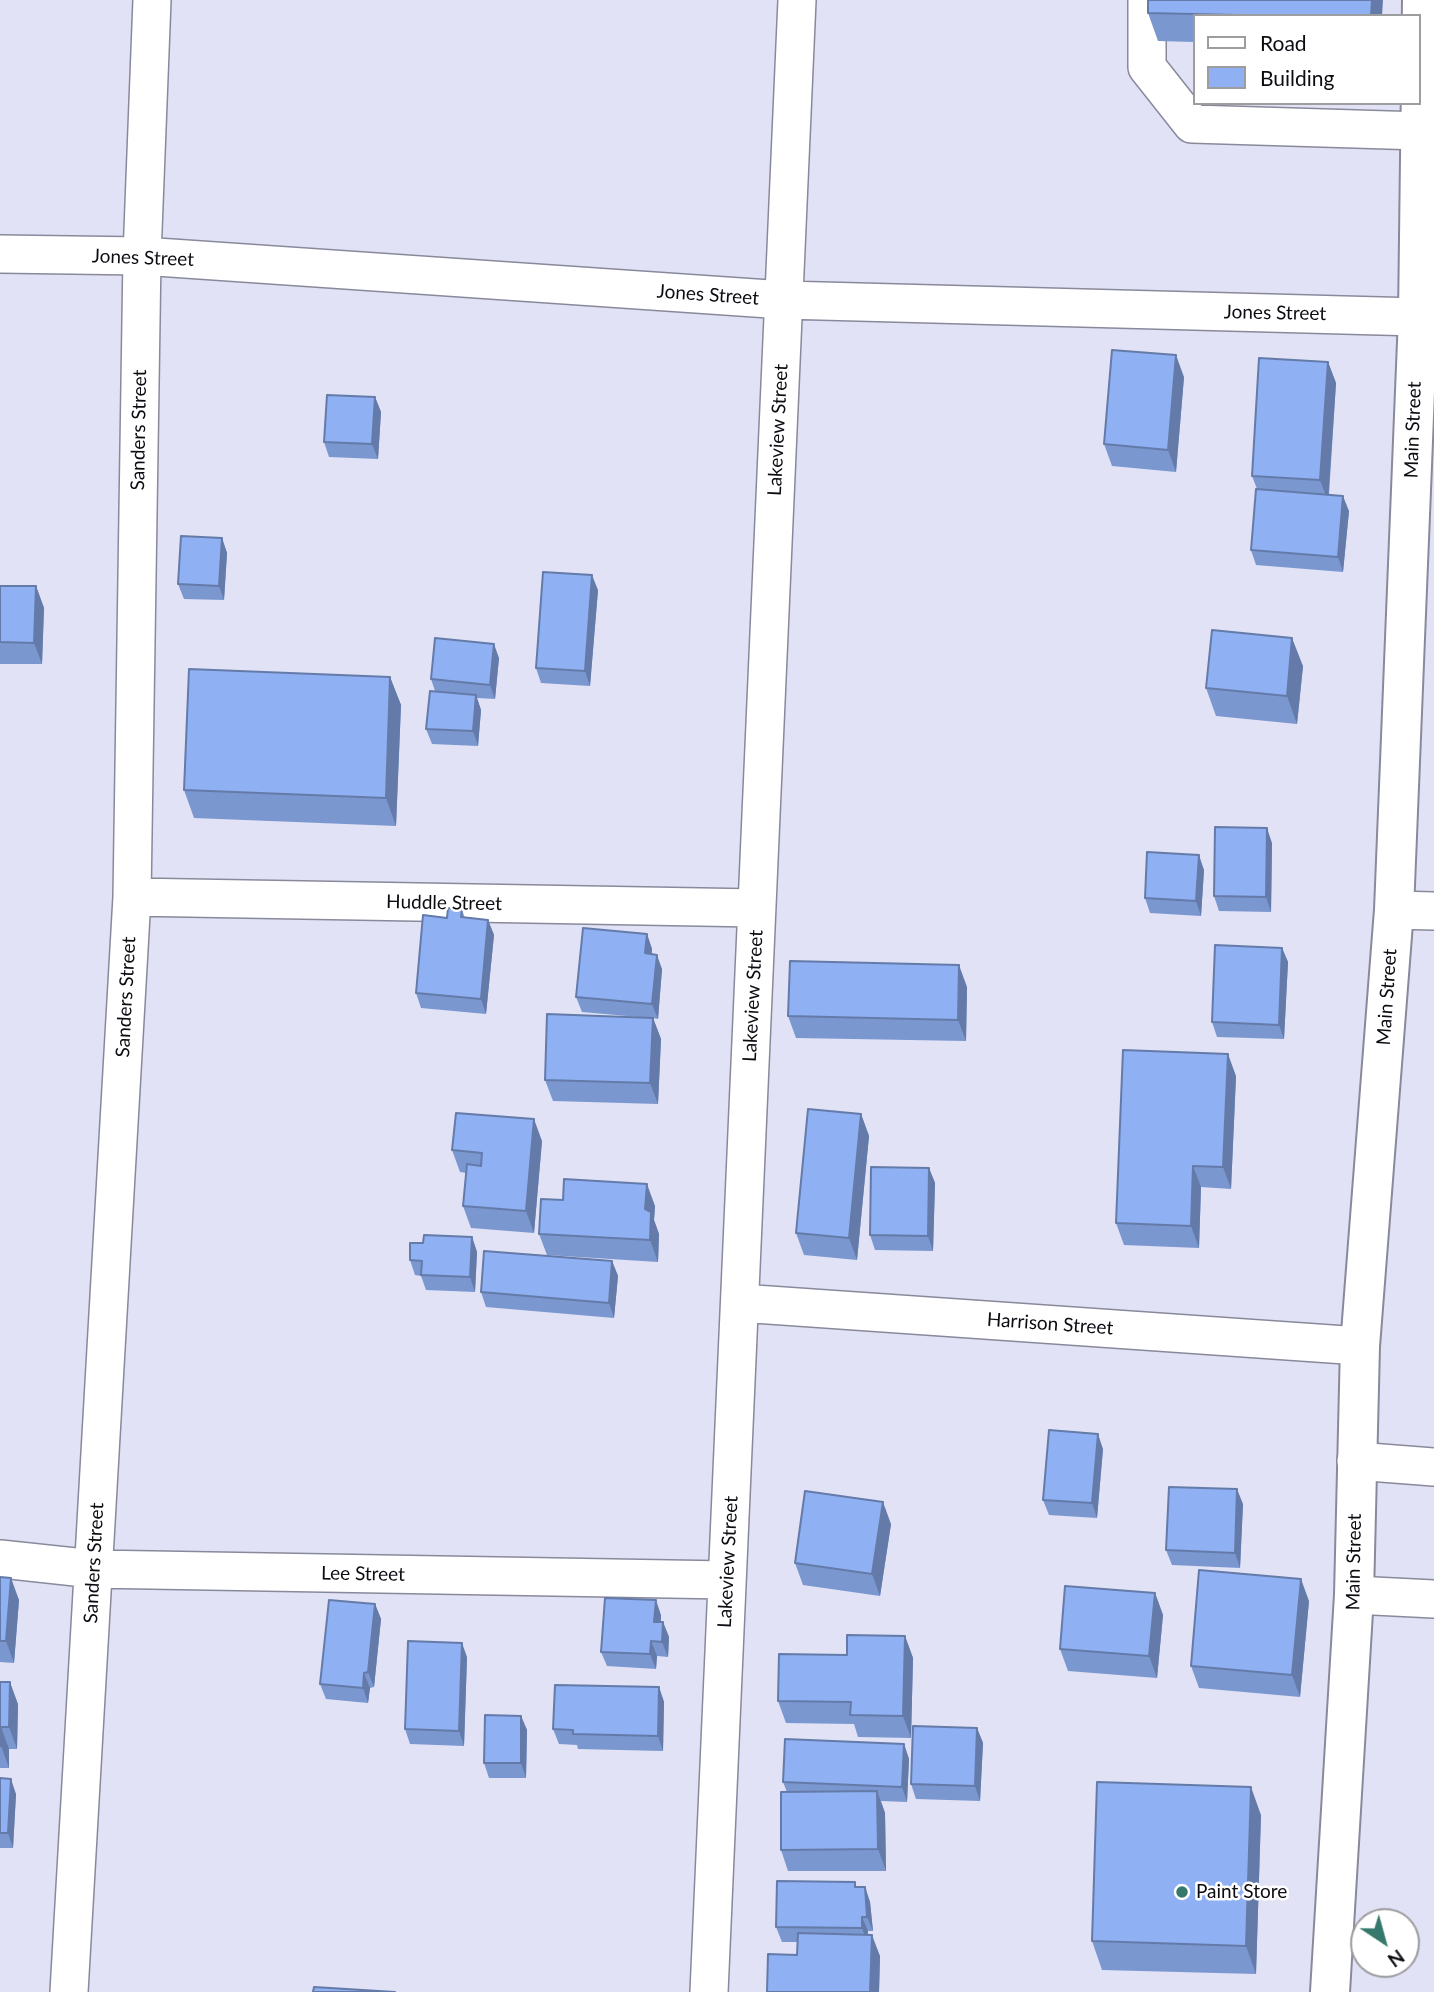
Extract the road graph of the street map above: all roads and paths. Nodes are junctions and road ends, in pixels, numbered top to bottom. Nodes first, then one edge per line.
1 (152, 0) edge
2 (797, 0) edge
3 (1147, 0) edge
4 (1422, 0) edge
5 (1421, 131) junction
6 (0, 254) edge
7 (142, 256) junction
8 (784, 300) junction
9 (1418, 317) junction
10 (132, 897) junction
11 (757, 908) junction
12 (1394, 910) junction
13 (1434, 911) edge
14 (740, 1303) junction
15 (1360, 1346) junction
16 (1356, 1461) junction
17 (1434, 1467) edge
18 (0, 1559) edge
19 (94, 1569) junction
20 (727, 1580) junction
21 (1354, 1595) junction
22 (1434, 1599) edge
23 (69, 1992) edge
24 (709, 1992) edge
25 (1330, 1992) edge

1 - 7 street, Sanders Street
2 - 8 street, Lakeview Street
3 - 5 street
4 - 5 main road, Main Street
5 - 9 main road, Main Street
6 - 7 street, Jones Street
7 - 8 street, Jones Street
7 - 10 street, Sanders Street
8 - 9 street, Jones Street
8 - 11 street, Lakeview Street
9 - 12 main road, Main Street
10 - 11 street, Huddle Street
10 - 19 street, Sanders Street
11 - 14 street, Lakeview Street
12 - 13 street
12 - 15 main road, Main Street
14 - 15 street, Harrison Street
14 - 20 street, Lakeview Street
15 - 16 main road, Main Street
16 - 17 street
16 - 21 main road, Main Street
18 - 19 street, Lee Street
19 - 20 street, Lee Street
19 - 23 street, Sanders Street
20 - 24 street, Lakeview Street
21 - 22 street
21 - 25 main road, Main Street

